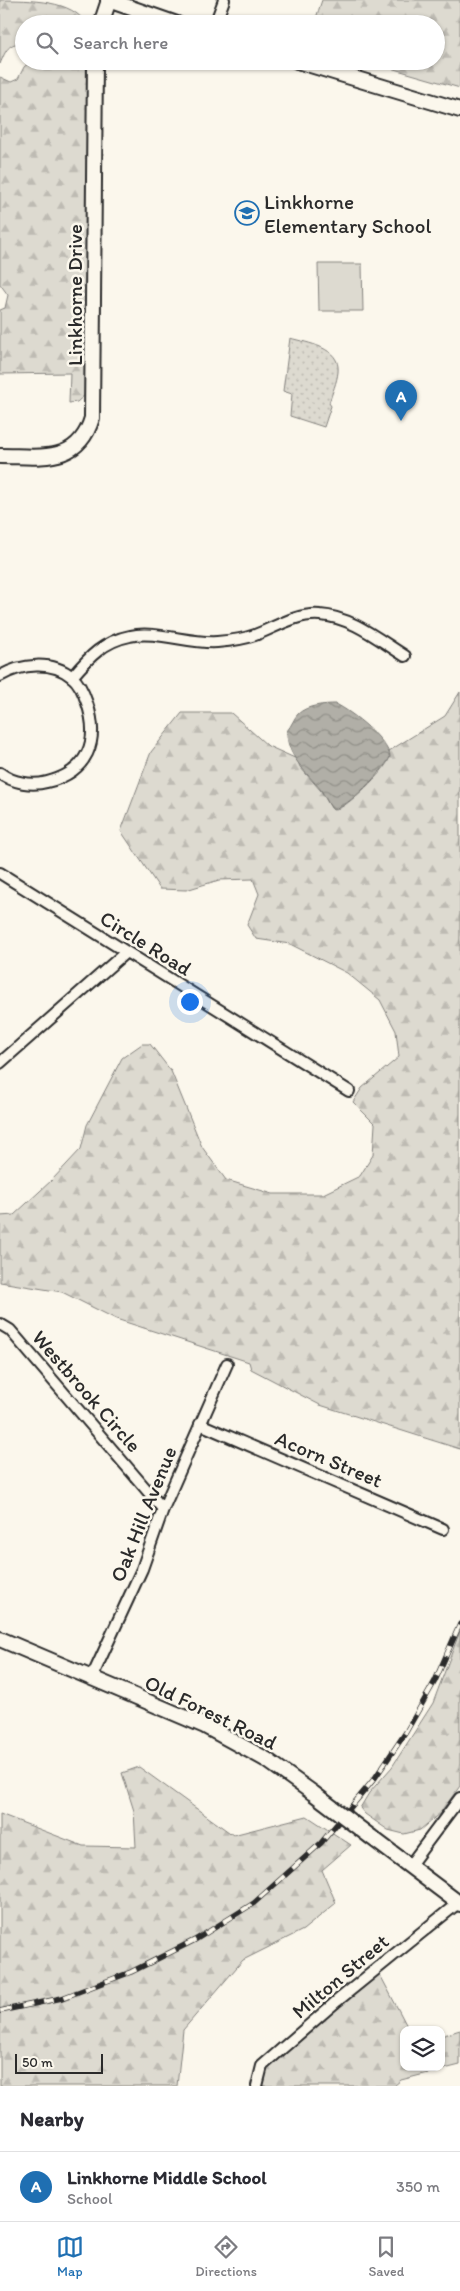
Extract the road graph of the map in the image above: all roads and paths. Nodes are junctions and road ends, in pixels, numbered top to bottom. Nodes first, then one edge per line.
1 (109, 0) edge
2 (224, 0) edge
3 (103, 15) edge
4 (152, 15) edge
5 (218, 15) edge
6 (95, 70) edge
7 (328, 70) edge
8 (460, 110) edge
9 (0, 456) edge
10 (405, 656) dead end
11 (0, 676) edge
12 (72, 677) junction
13 (1, 776) edge
14 (0, 873) edge
15 (126, 952) junction
16 (0, 1063) edge
17 (349, 1092) dead end
18 (0, 1324) edge
19 (227, 1364) dead end
20 (200, 1424) junction
21 (163, 1509) junction
22 (443, 1529) dead end
23 (0, 1639) edge
24 (92, 1678) junction
25 (460, 1798) edge
26 (410, 1866) junction
27 (459, 1903) edge
28 (257, 2086) edge

1 - 3 main road
1 - 4 main road
2 - 5 street
6 - 9 main road, Linkhorne Drive
7 - 8 main road
10 - 12 street
11 - 12 street
12 - 13 street
14 - 15 street, Circle Road
15 - 16 street
15 - 17 street, Circle Road
18 - 21 street, Westbrook Circle
19 - 20 street, Oak Hill Avenue
20 - 21 street, Oak Hill Avenue
20 - 22 street, Acorn Street
21 - 24 street, Oak Hill Avenue
23 - 24 main road, Old Forest Road
24 - 26 main road, Old Forest Road, bridge
25 - 26 street
26 - 27 main road, Old Forest Road
27 - 28 street, Milton Street

